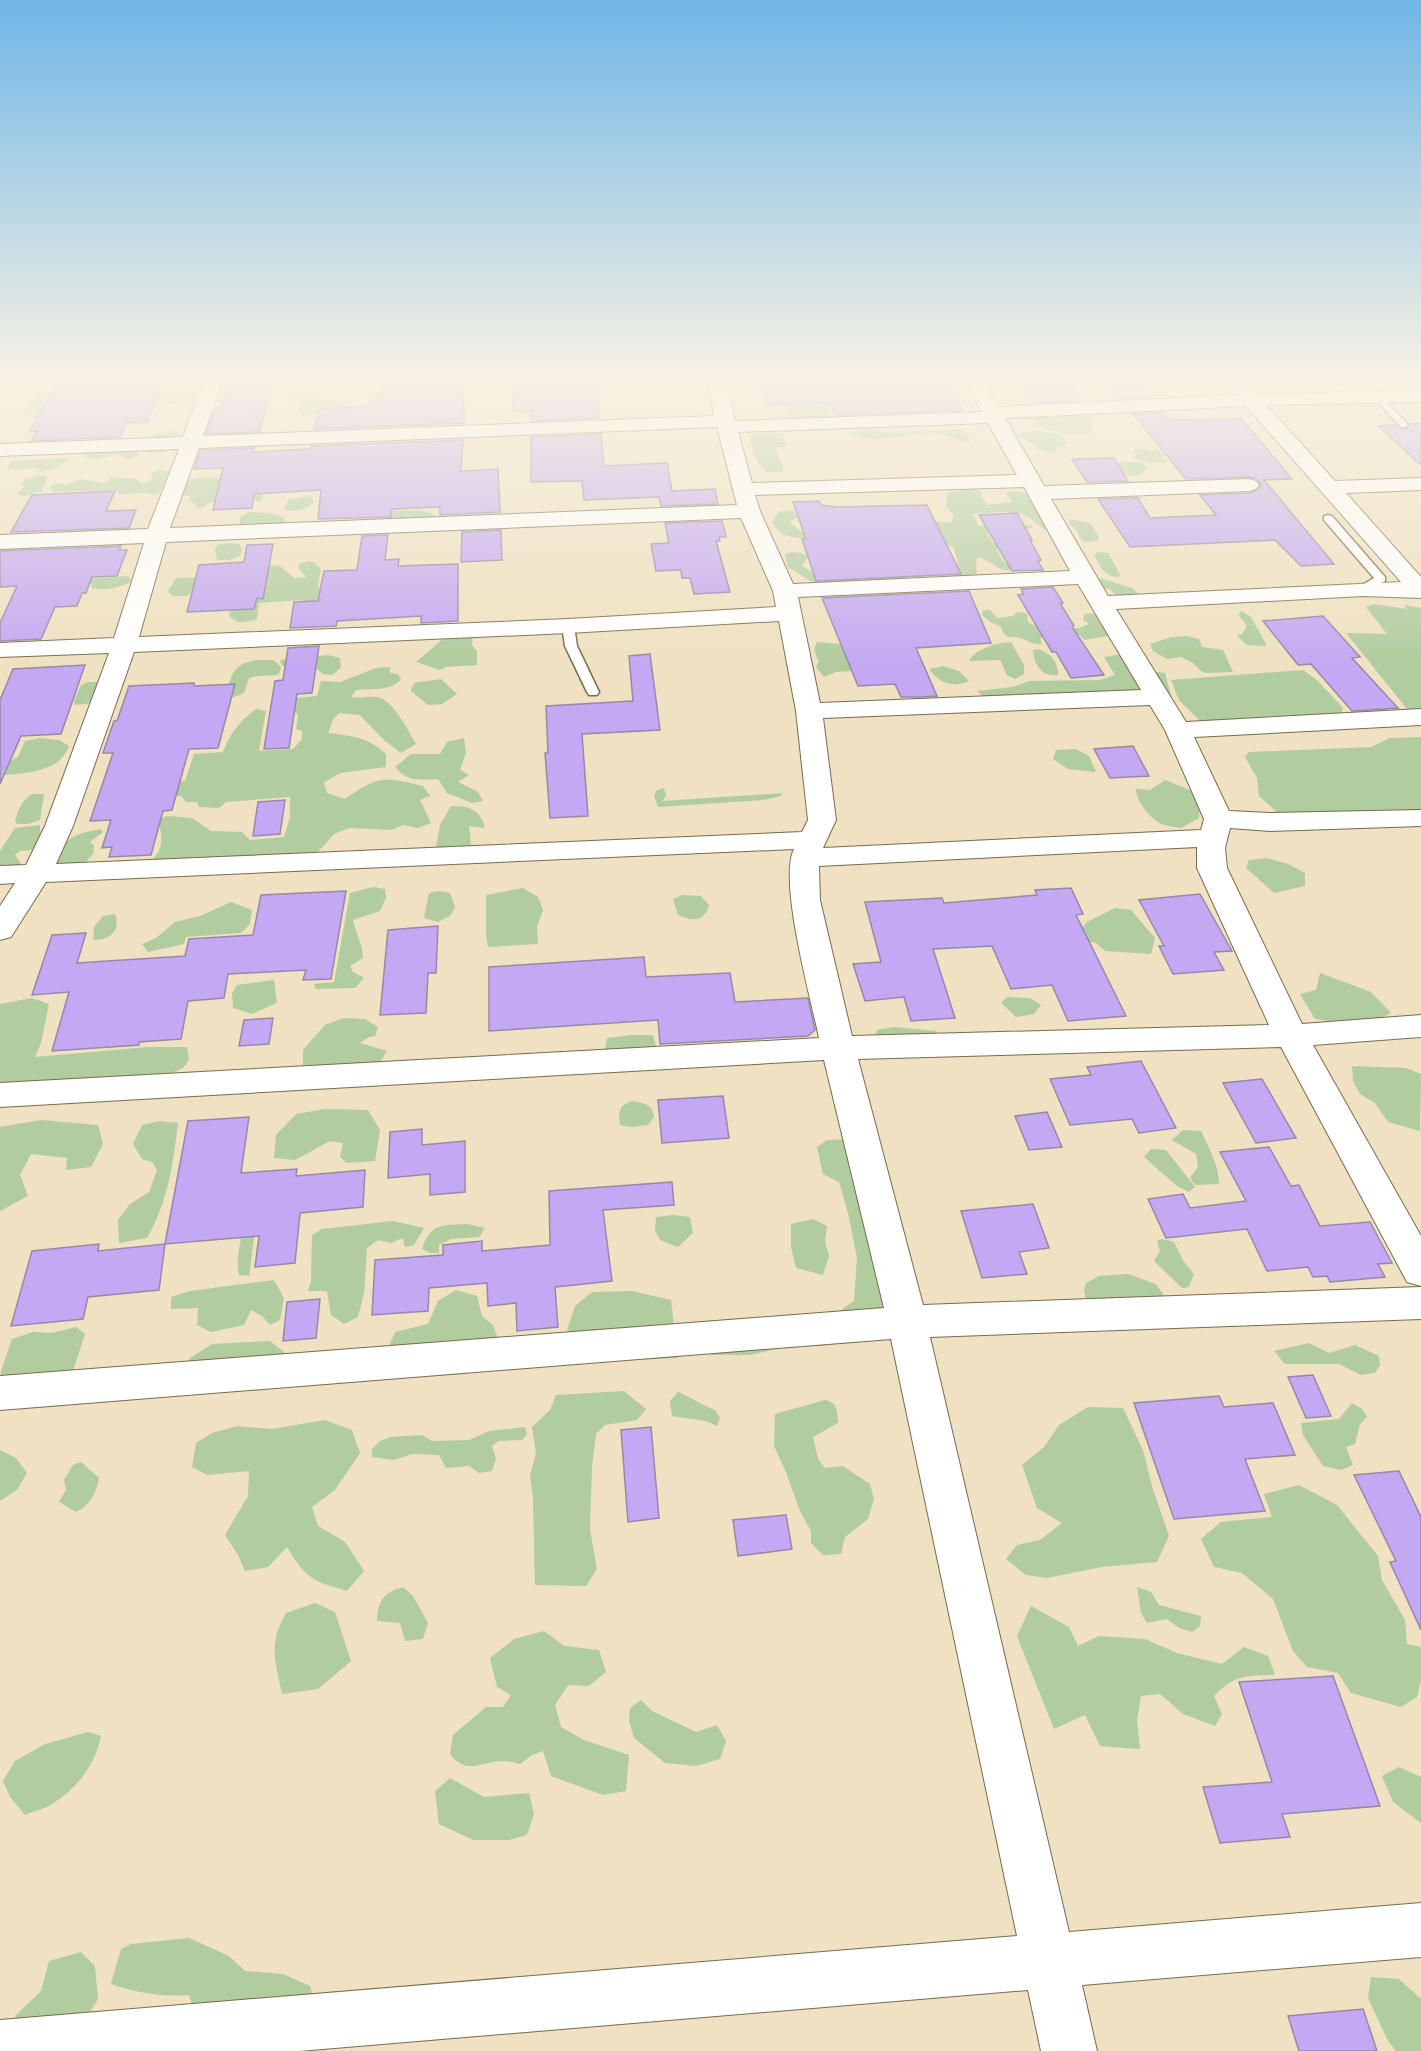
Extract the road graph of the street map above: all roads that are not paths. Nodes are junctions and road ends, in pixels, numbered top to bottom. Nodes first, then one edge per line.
1 (180, 473) edge
2 (740, 473) edge
3 (1025, 473) edge
4 (1314, 473) edge
5 (1421, 484) edge
6 (1249, 485) dead end
7 (1033, 487) junction
8 (1328, 488) junction
9 (747, 500) junction
10 (1328, 518) dead end
11 (157, 535) junction
12 (0, 542) edge
13 (1085, 577) junction
14 (1363, 589) junction
15 (1420, 590) edge
16 (787, 602) junction
17 (1101, 603) junction
18 (568, 626) junction
19 (124, 645) junction
20 (0, 650) edge
21 (593, 692) dead end
22 (1159, 697) junction
23 (809, 711) junction
24 (1421, 717) edge
25 (1178, 730) junction
26 (1421, 818) edge
27 (1216, 828) junction
28 (809, 849) junction
29 (36, 873) junction
30 (0, 875) edge
31 (0, 930) edge
32 (1421, 1026) edge
33 (1291, 1036) junction
34 (838, 1048) junction
35 (0, 1095) edge
36 (1421, 1271) edge
37 (1421, 1303) edge
38 (907, 1322) junction
39 (0, 1394) edge
40 (1421, 1930) edge
41 (1049, 1959) junction
42 (0, 2048) edge
43 (1069, 2051) edge

1 - 11 street
2 - 9 street
3 - 7 street
4 - 8 street
5 - 8 street
6 - 7 street
7 - 9 street
7 - 13 street
8 - 15 street
9 - 11 street
9 - 16 street
10 - 14 lane
11 - 12 street
11 - 19 street
13 - 16 street
13 - 17 street
14 - 15 street
14 - 17 street
16 - 18 street
16 - 23 street
17 - 22 street
18 - 19 street
18 - 21 lane
19 - 20 street
19 - 29 street
22 - 23 street
22 - 25 street
23 - 28 street
24 - 25 street
25 - 27 street
26 - 27 street
27 - 28 street
27 - 33 street
28 - 29 street
28 - 34 street
29 - 30 street
29 - 31 street
32 - 33 street
33 - 34 street
33 - 36 street
34 - 35 street
34 - 38 street
37 - 38 street
38 - 39 street
38 - 41 street
40 - 41 street
41 - 42 street
41 - 43 street

